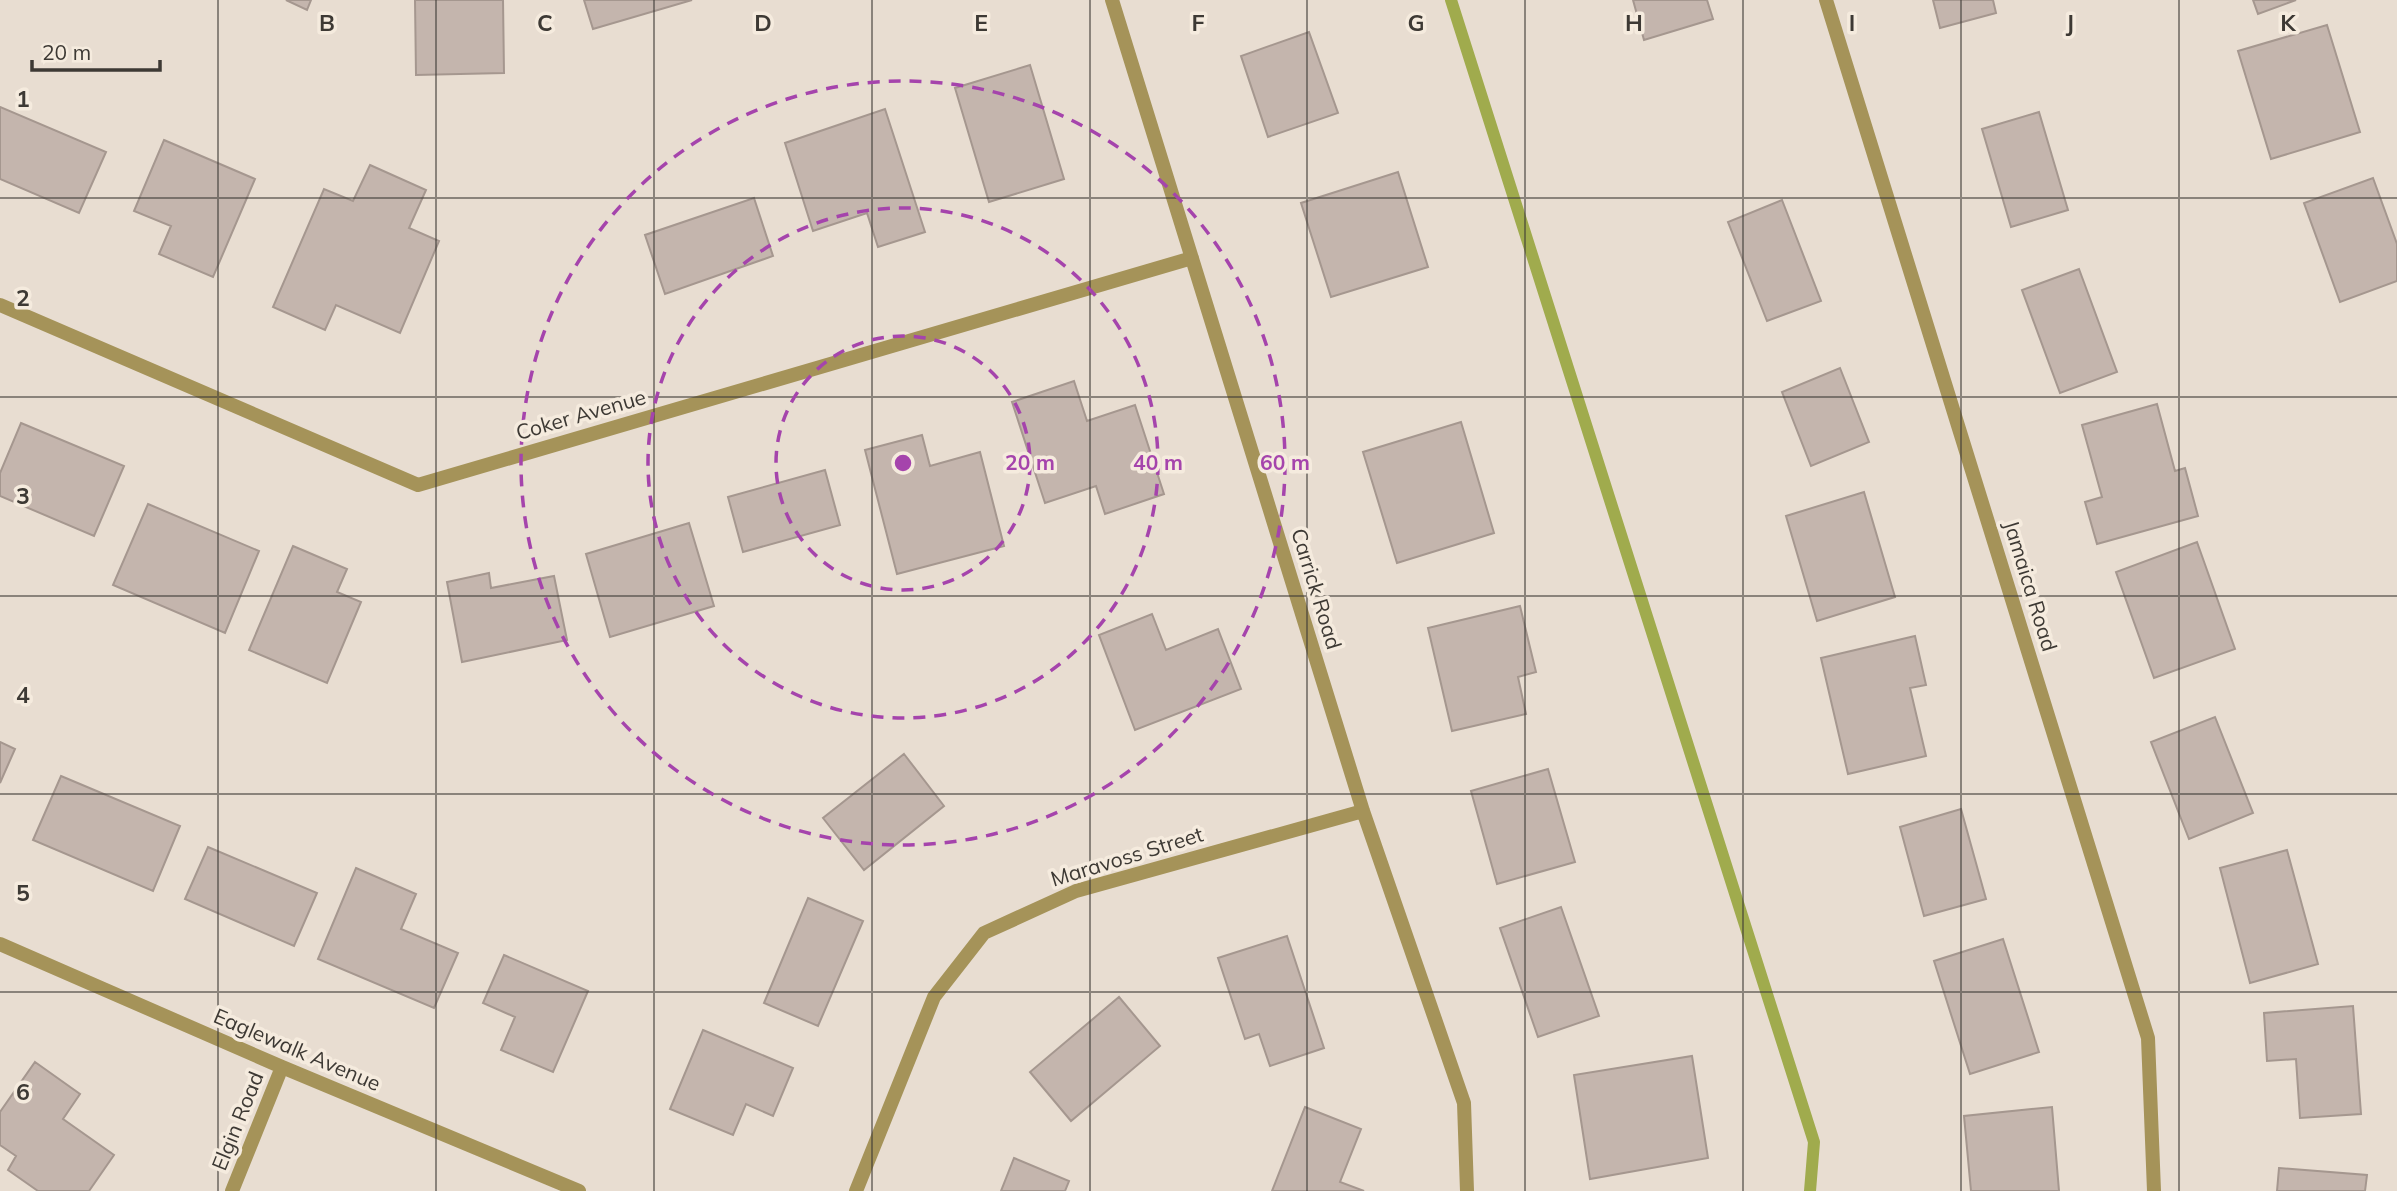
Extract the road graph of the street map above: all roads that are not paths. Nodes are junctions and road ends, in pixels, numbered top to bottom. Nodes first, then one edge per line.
1 (1112, 0) edge
2 (1826, 0) edge
3 (1192, 258) junction
4 (0, 305) edge
5 (1363, 811) junction
6 (0, 944) edge
7 (282, 1067) junction
8 (232, 1191) edge
9 (579, 1191) edge
10 (856, 1191) edge
11 (1467, 1191) edge
12 (2154, 1191) edge

1 - 3 street, Carrick Road
2 - 12 street, Jamaica Road
3 - 4 street, Coker Avenue
3 - 5 street, Carrick Road
5 - 10 street, Maravoss Street
5 - 11 street, Carrick Road
6 - 7 street, Eaglewalk Avenue
7 - 8 street, Elgin Road
7 - 9 street, Eaglewalk Avenue

